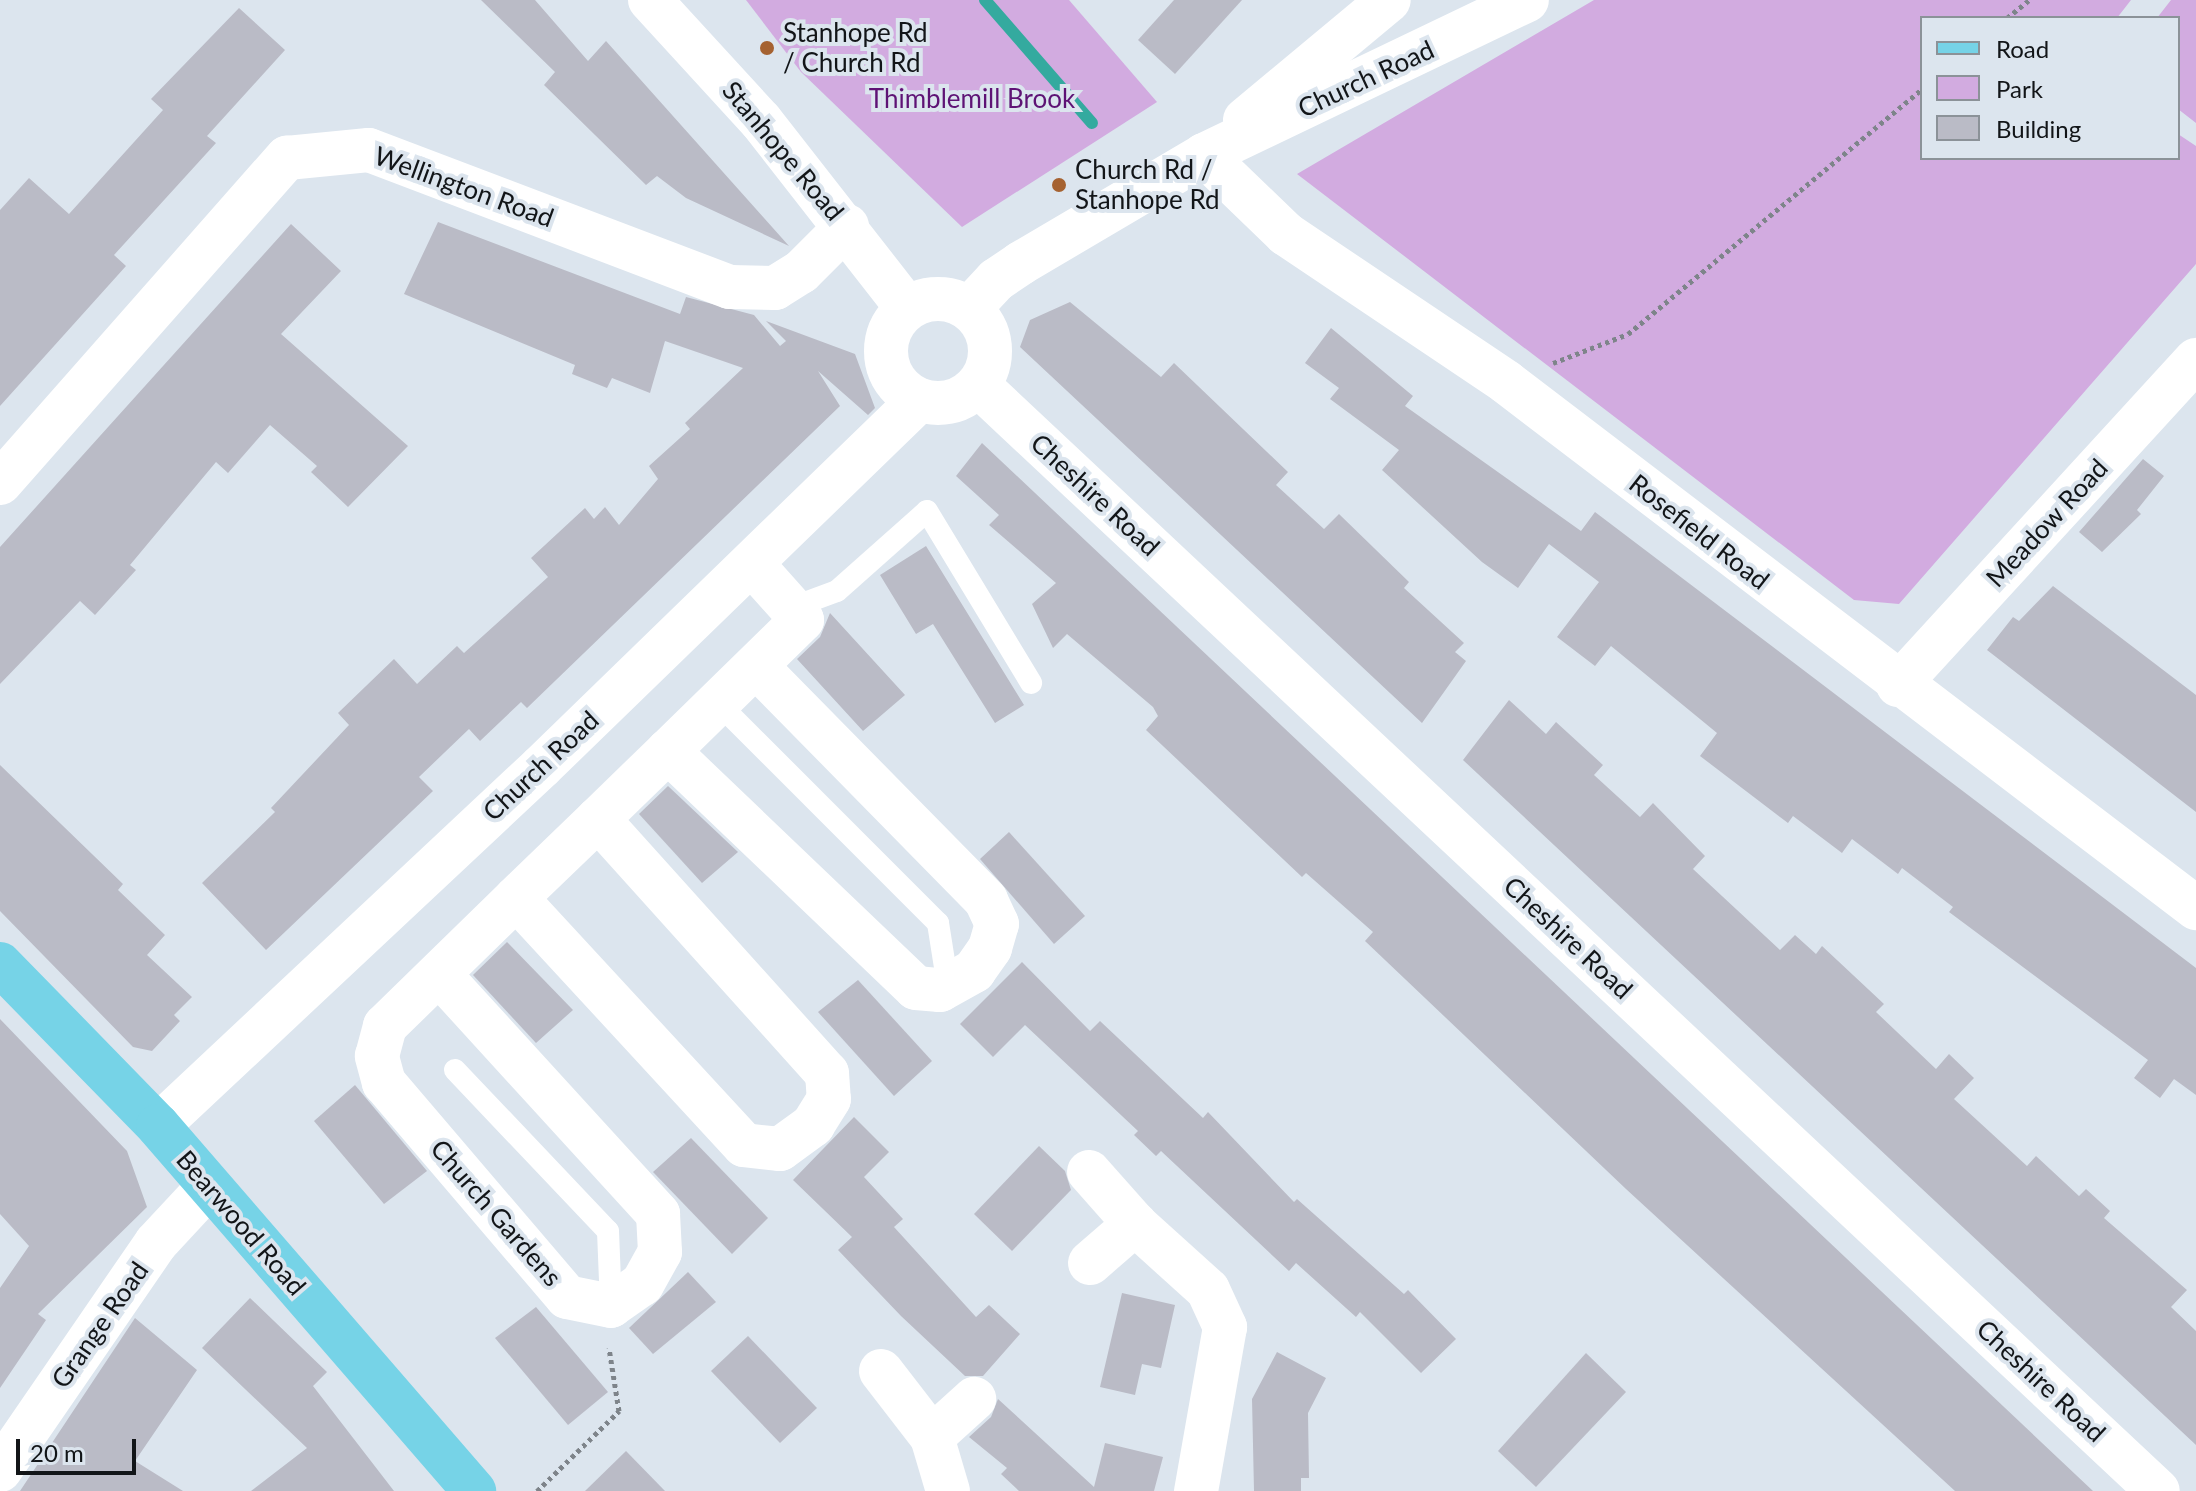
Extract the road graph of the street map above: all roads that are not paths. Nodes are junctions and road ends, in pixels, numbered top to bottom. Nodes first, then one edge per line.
1 (650, 0) edge
2 (1527, 0) edge
3 (1384, 1) edge
4 (1204, 155) junction
5 (847, 226) junction
6 (907, 308) junction
7 (969, 309) junction
8 (2196, 360) edge
9 (978, 385) junction
10 (919, 400) junction
11 (0, 483) edge
12 (752, 564) junction
13 (791, 608) junction
14 (756, 666) junction
15 (1031, 683) dead end
16 (1898, 685) junction
17 (718, 703) junction
18 (668, 751) junction
19 (598, 819) junction
20 (516, 898) junction
21 (2196, 908) edge
22 (0, 964) edge
23 (439, 974) junction
24 (948, 986) junction
25 (455, 1070) dead end
26 (158, 1126) junction
27 (1089, 1172) dead end
28 (209, 1186) junction
29 (1135, 1224) junction
30 (1090, 1263) dead end
31 (606, 1305) junction
32 (881, 1371) dead end
33 (974, 1399) dead end
34 (932, 1437) junction
35 (0, 1470) edge
36 (474, 1491) edge
37 (948, 1491) edge
38 (1196, 1491) edge
39 (2158, 1491) edge

1 - 5 street, Stanhope Road
2 - 4 street, Church Road
3 - 4 street, Church Road
4 - 7 street, Church Road
4 - 16 street, Rosefield Road
5 - 6 street, Stanhope Road
5 - 11 street, Wellington Road
6 - 7 street
6 - 10 street
7 - 9 street
8 - 16 street, Meadow Road
9 - 10 street
9 - 39 street, Cheshire Road
10 - 12 street, Church Road
12 - 13 street
12 - 26 street, Church Road
13 - 14 street, Church Gardens
13 - 15 lane
14 - 17 street, Church Gardens
14 - 24 street
16 - 21 street, Rosefield Road
17 - 18 street, Church Gardens
17 - 24 lane
18 - 19 street, Church Gardens
18 - 24 street
19 - 20 street, Church Gardens
19 - 20 street
20 - 23 street, Church Gardens
22 - 26 main road, Bearwood Road
23 - 31 street
23 - 31 street, Church Gardens
25 - 31 lane
26 - 28 main road, Bearwood Road
27 - 29 street
28 - 35 street, Grange Road
28 - 36 main road, Bearwood Road
29 - 30 street
29 - 38 street
32 - 34 street
33 - 34 street
34 - 37 street

